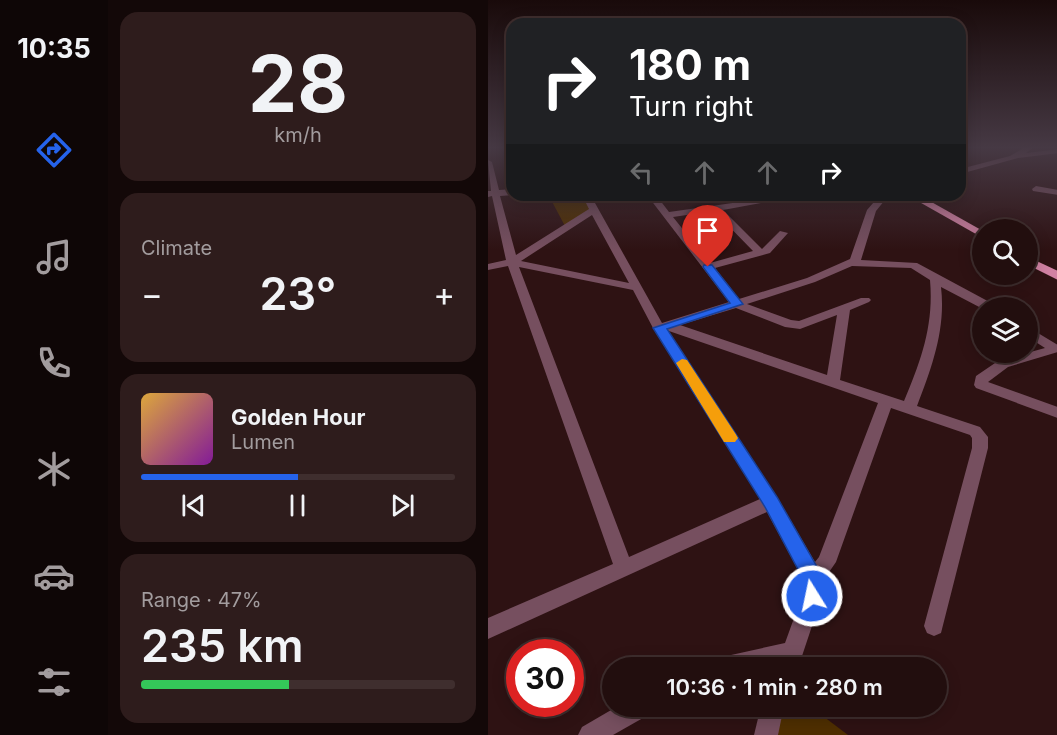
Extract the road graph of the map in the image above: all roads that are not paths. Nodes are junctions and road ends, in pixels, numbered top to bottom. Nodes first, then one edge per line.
1 (1036, 189) dead end
2 (506, 193) edge
3 (1058, 193) edge
4 (491, 194) edge
5 (656, 201) edge
6 (758, 201) dead end
7 (880, 201) edge
8 (923, 201) edge
9 (937, 201) edge
10 (590, 202) edge
11 (716, 208) junction
12 (667, 215) junction
13 (972, 222) edge
14 (972, 229) edge
15 (783, 233) dead end
16 (761, 253) junction
17 (1038, 256) edge
18 (512, 262) junction
19 (846, 263) junction
20 (1038, 265) edge
21 (1058, 266) edge
22 (488, 267) edge
23 (708, 267) junction
24 (1058, 276) edge
25 (935, 279) junction
26 (637, 288) junction
27 (972, 298) edge
28 (865, 300) dead end
29 (737, 304) junction
30 (844, 308) junction
31 (664, 327) junction
32 (1038, 338) edge
33 (1056, 350) edge
34 (1038, 353) edge
35 (998, 363) edge
36 (833, 382) junction
37 (886, 401) junction
38 (908, 409) junction
39 (1058, 413) edge
40 (771, 502) junction
41 (624, 568) junction
42 (813, 578) junction
43 (934, 626) dead end
44 (488, 629) edge
45 (791, 657) edge
46 (622, 717) edge
47 (770, 717) edge
48 (590, 735) edge
49 (766, 735) edge

1 - 3 street
2 - 4 street
4 - 18 street
5 - 12 street
6 - 11 street
7 - 19 street
8 - 14 main road
9 - 13 main road
10 - 18 street
10 - 26 street
11 - 12 street
11 - 16 street
12 - 23 street
15 - 16 street
16 - 23 street
17 - 21 main road
18 - 22 street
18 - 26 street
18 - 41 street
19 - 25 street
19 - 29 street
20 - 24 main road
23 - 29 street
25 - 27 street
25 - 38 street
26 - 31 street
28 - 30 street
29 - 30 street
29 - 31 street
30 - 36 street
31 - 36 street
31 - 40 street
32 - 33 street
33 - 34 street
35 - 39 street
36 - 37 street
37 - 38 street
37 - 42 street
38 - 43 street
40 - 41 street
40 - 42 street
41 - 44 street
42 - 45 street
46 - 48 street
47 - 49 street

